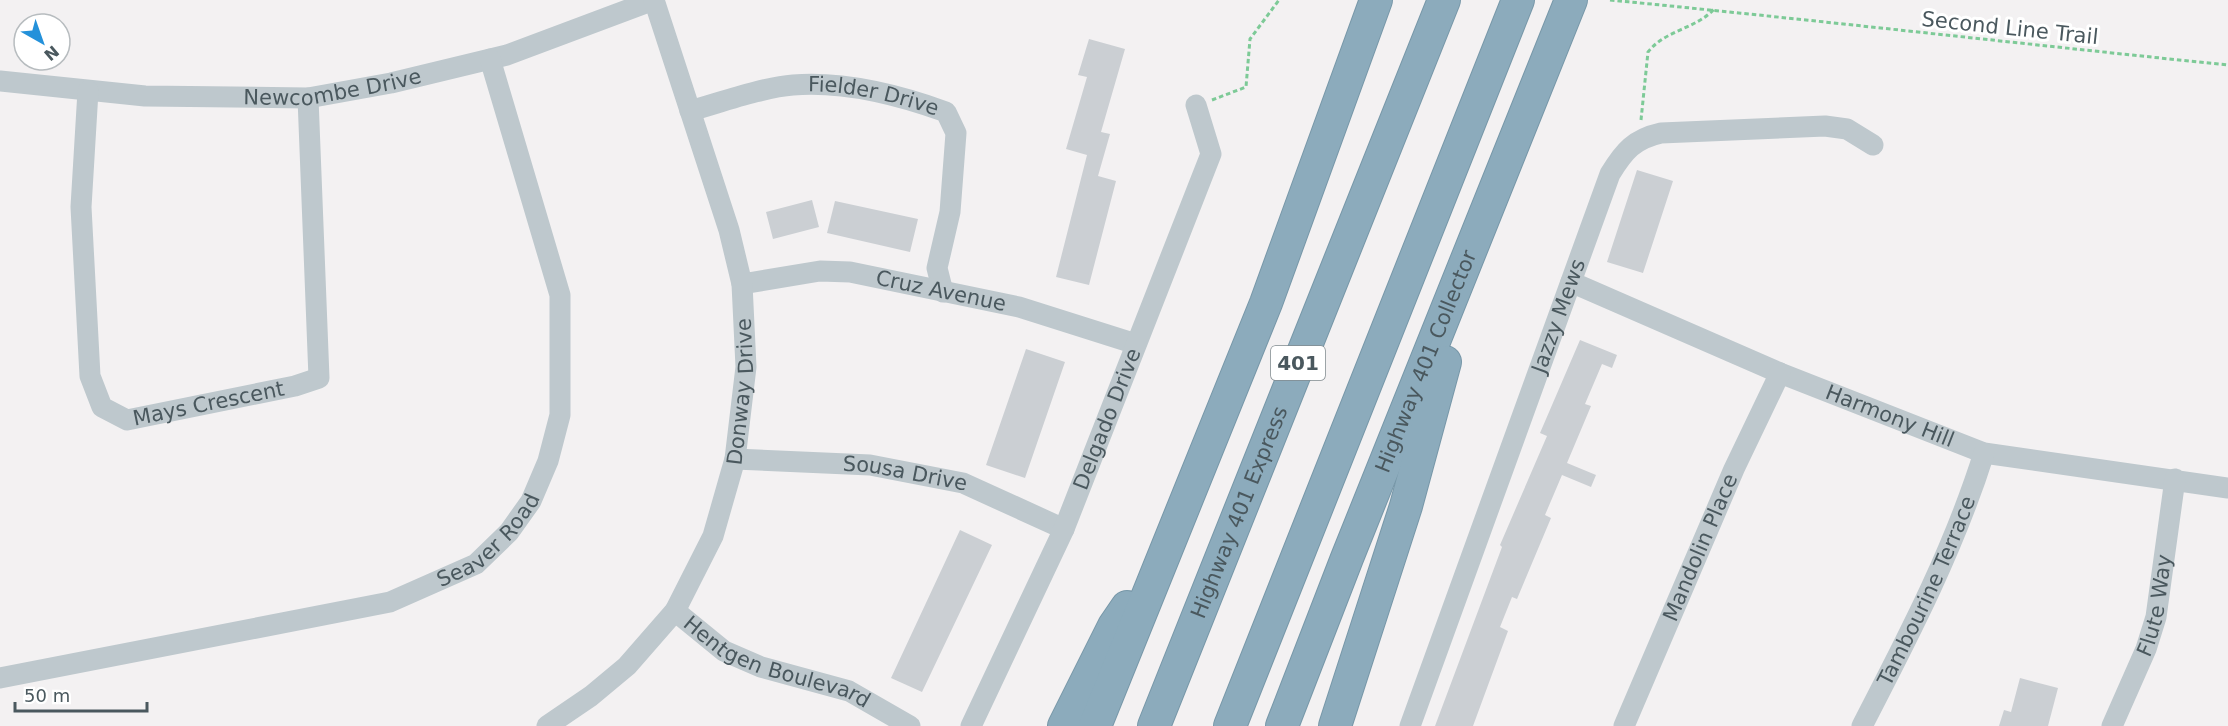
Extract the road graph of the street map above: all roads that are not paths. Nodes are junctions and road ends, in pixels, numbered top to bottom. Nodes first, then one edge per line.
1 (654, 0) edge
2 (1376, 0) edge
3 (1444, 0) edge
4 (1518, 0) edge
5 (1571, 0) edge
6 (490, 59) junction
7 (0, 81) edge
8 (88, 91) junction
9 (308, 98) junction
10 (1196, 105) road end
11 (690, 111) junction
12 (1872, 145) dead end
13 (1481, 230) junction
14 (1571, 282) junction
15 (742, 284) junction
16 (943, 292) junction
17 (1136, 344) junction
18 (1780, 372) junction
19 (1984, 453) junction
20 (735, 459) junction
21 (2175, 479) junction
22 (2228, 488) edge
23 (1064, 529) junction
24 (1168, 548) junction
25 (675, 611) junction
26 (0, 678) edge
27 (547, 726) edge
28 (910, 726) edge
29 (970, 726) edge
30 (1064, 726) edge
31 (1095, 726) edge
32 (1154, 726) edge
33 (1230, 726) edge
34 (1282, 726) edge
35 (1335, 726) edge
36 (1410, 726) edge
37 (1624, 726) edge
38 (1862, 726) edge
39 (2112, 726) edge

1 - 6 street, Newcombe Drive
1 - 11 street, Donway Drive
2 - 24 highway, 401
3 - 32 highway, Highway 401 Express / 401
4 - 33 highway
5 - 13 highway, Highway 401 Collector
6 - 9 street, Newcombe Drive
6 - 26 street, Seaver Road
7 - 8 street, Newcombe Drive
8 - 9 street, Newcombe Drive
8 - 9 street, Mays Crescent
10 - 17 street, Delgado Drive
11 - 15 street, Donway Drive
11 - 16 street, Fielder Drive
12 - 14 street, Jazzy Mews
13 - 34 highway, Highway 401 Collector
13 - 35 highway
14 - 18 street, Harmony Hill
14 - 36 street, Jazzy Mews
15 - 16 street, Cruz Avenue
15 - 20 street, Donway Drive
16 - 17 street, Cruz Avenue
17 - 23 street, Delgado Drive
18 - 19 street, Harmony Hill
18 - 37 street, Mandolin Place
19 - 21 street, Harmony Hill
19 - 38 street, Tambourine Terrace
20 - 23 street, Sousa Drive
20 - 25 street, Donway Drive
21 - 22 street, Harmony Hill
21 - 39 street, Flute Way
23 - 29 street, Delgado Drive
24 - 30 highway
24 - 31 highway, 401
25 - 27 street, Donway Drive
25 - 28 street, Hentgen Boulevard

